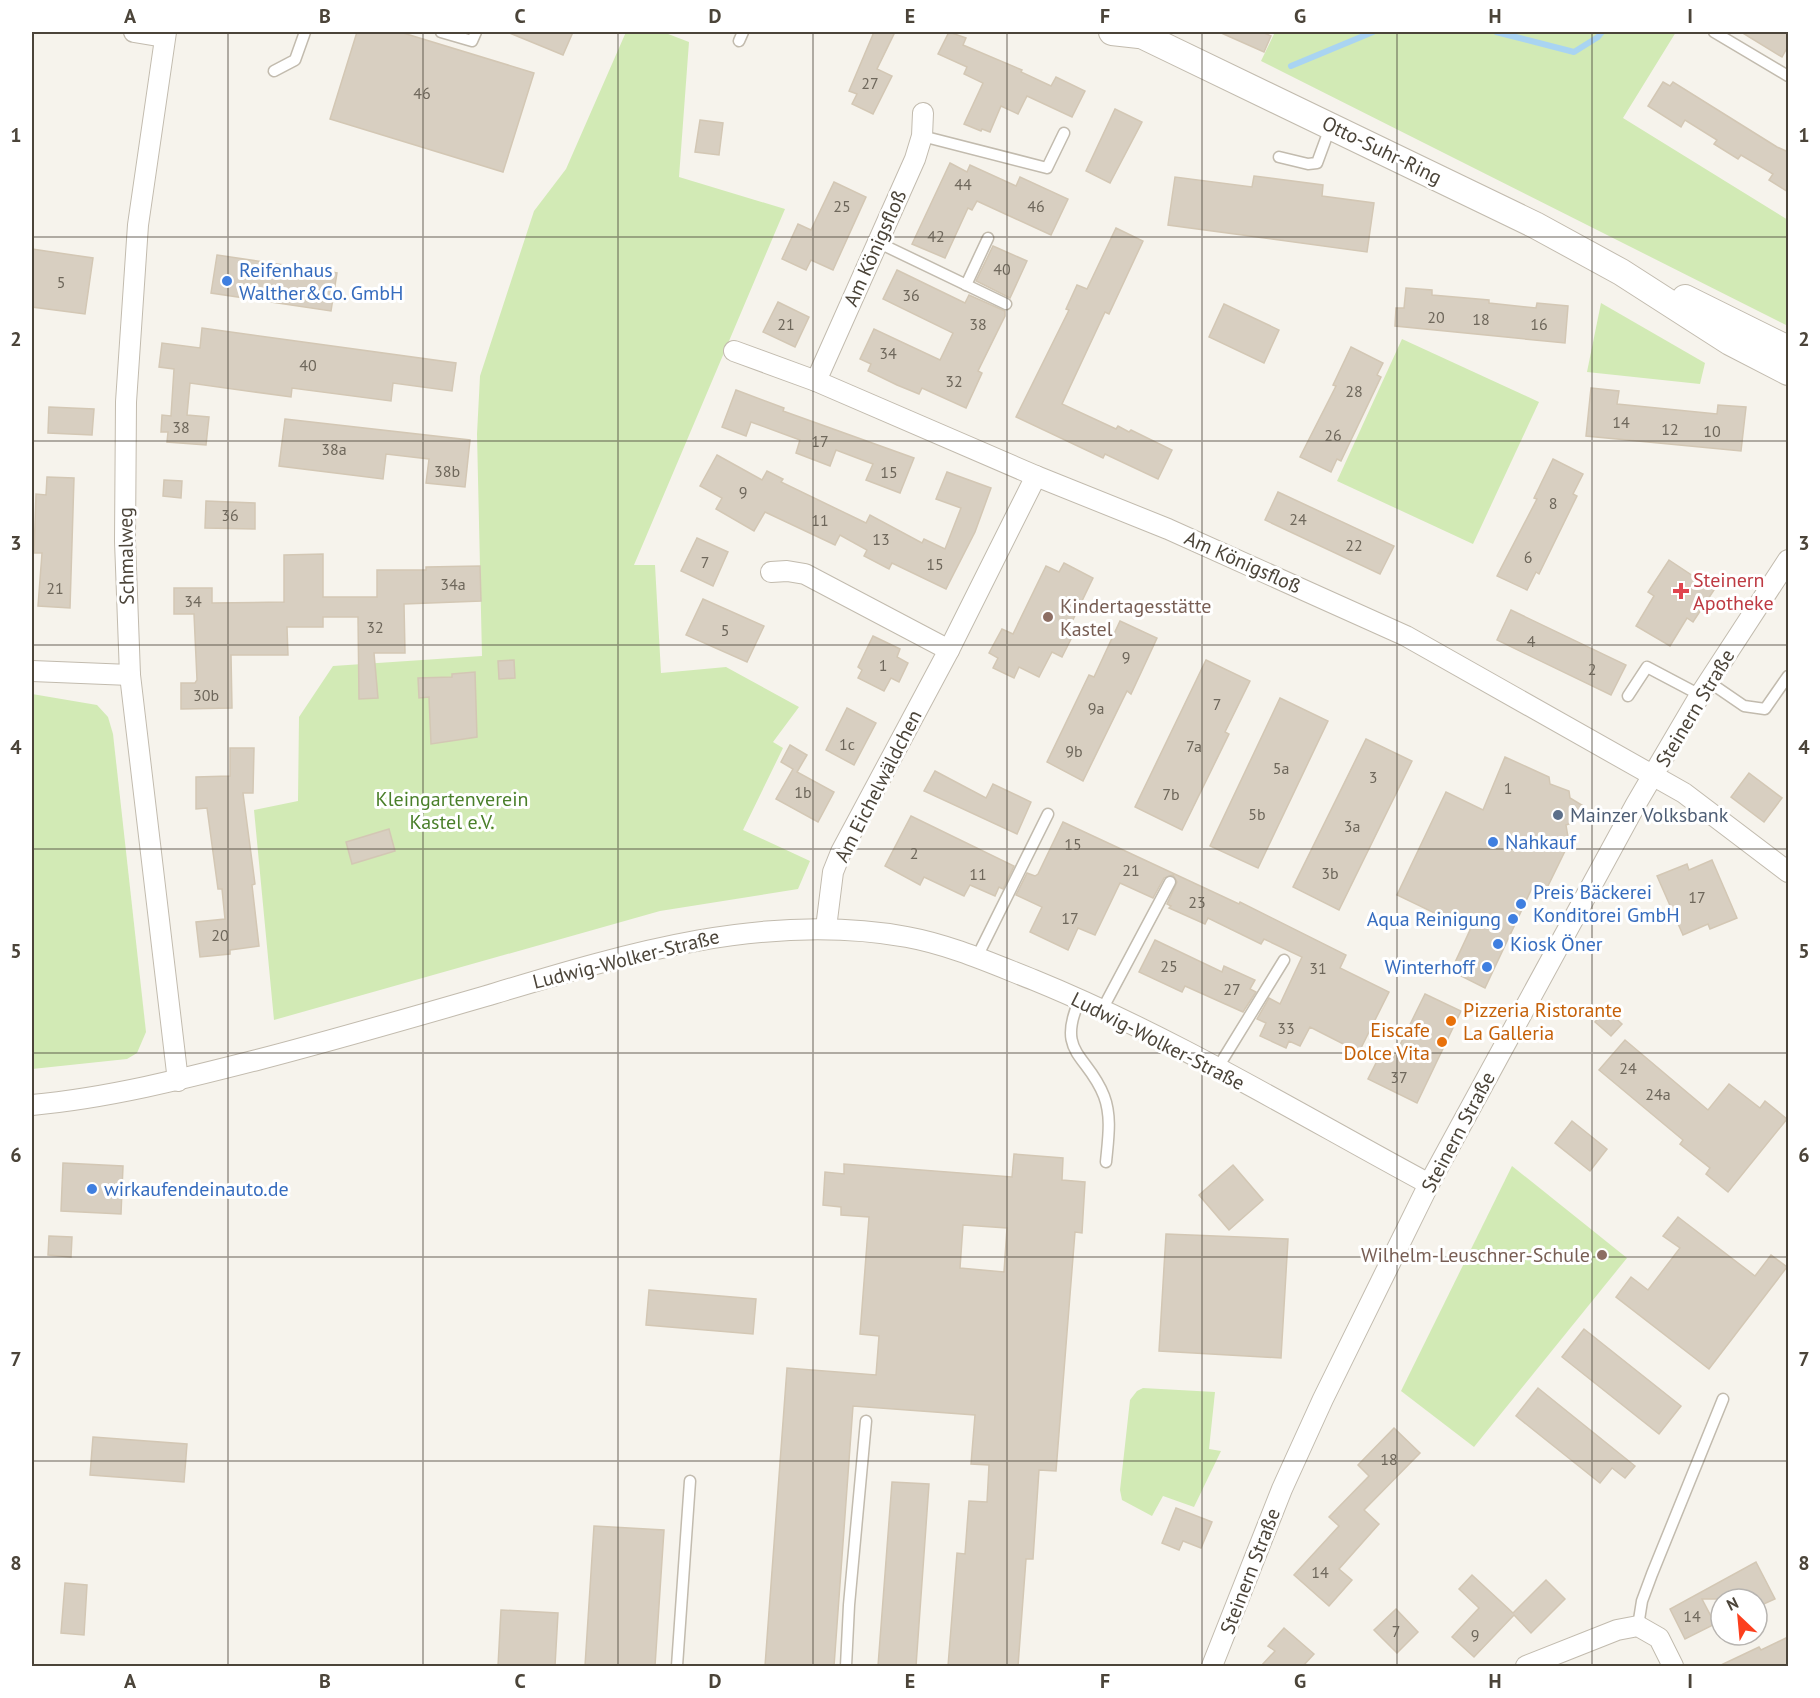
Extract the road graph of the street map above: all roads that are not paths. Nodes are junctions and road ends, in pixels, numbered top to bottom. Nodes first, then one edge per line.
1 (134, 32) edge
2 (305, 32) edge
3 (441, 32) edge
4 (476, 32) edge
5 (1112, 32) edge
6 (1714, 32) edge
7 (1137, 33) edge
8 (165, 34) edge
9 (274, 70) dead end
10 (1788, 76) edge
11 (923, 113) dead end
12 (1331, 125) junction
13 (1064, 133) dead end
14 (922, 136) junction
15 (1279, 157) dead end
16 (988, 238) dead end
17 (877, 242) junction
18 (1621, 272) junction
19 (966, 285) junction
20 (1006, 304) dead end
21 (1788, 349) edge
22 (734, 351) dead end
23 (1788, 372) edge
24 (816, 381) junction
25 (1036, 476) junction
26 (1788, 560) edge
27 (771, 572) dead end
28 (949, 650) junction
29 (32, 671) edge
30 (130, 675) junction
31 (1788, 676) edge
32 (1704, 689) junction
33 (1629, 696) dead end
34 (1654, 776) junction
35 (1048, 814) dead end
36 (1788, 872) edge
37 (1170, 882) dead end
38 (826, 928) junction
39 (977, 957) junction
40 (1284, 960) dead end
41 (1080, 999) junction
42 (1103, 1008) junction
43 (1217, 1069) junction
44 (178, 1081) junction
45 (32, 1105) edge
46 (1106, 1162) dead end
47 (1429, 1184) junction
48 (1723, 1399) dead end
49 (866, 1421) dead end
50 (690, 1481) dead end
51 (1638, 1626) junction
52 (677, 1666) edge
53 (846, 1666) edge
54 (1212, 1666) edge
55 (1526, 1666) edge
56 (1673, 1666) edge

1 - 8 street
2 - 9 lane
3 - 4 lane
5 - 7 street, Otto-Suhr-Ring
6 - 10 lane
7 - 12 street, Otto-Suhr-Ring
8 - 30 street, Schmalweg
11 - 14 street, Am Königsfloß
12 - 15 lane
12 - 18 street, Otto-Suhr-Ring
13 - 14 lane
14 - 17 street, Am Königsfloß
16 - 19 lane
17 - 19 lane
17 - 24 street, Am Königsfloß
18 - 21 street, Otto-Suhr-Ring
18 - 23 street, Otto-Suhr-Ring
19 - 20 lane
22 - 24 street, Am Königsfloß
24 - 25 street, Am Königsfloß
25 - 28 street, Am Eichelwäldchen
25 - 34 street, Am Königsfloß
26 - 32 street, Steinern Straße
27 - 28 street
28 - 38 street, Am Eichelwäldchen
29 - 30 street
30 - 44 street, Schmalweg
31 - 32 lane
32 - 33 lane
32 - 34 street, Steinern Straße
34 - 36 street, Am Königsfloß
34 - 47 street, Steinern Straße
35 - 39 lane
37 - 42 lane
38 - 39 street, Ludwig-Wolker-Straße
38 - 44 street, Ludwig-Wolker-Straße
39 - 41 street, Ludwig-Wolker-Straße
40 - 43 lane
41 - 42 street, Ludwig-Wolker-Straße
41 - 46 lane
42 - 43 street, Ludwig-Wolker-Straße
43 - 47 street, Ludwig-Wolker-Straße
44 - 45 street, Ludwig-Wolker-Straße
47 - 54 street, Steinern Straße
48 - 51 lane
49 - 53 lane
50 - 52 lane
51 - 55 street
51 - 56 street

